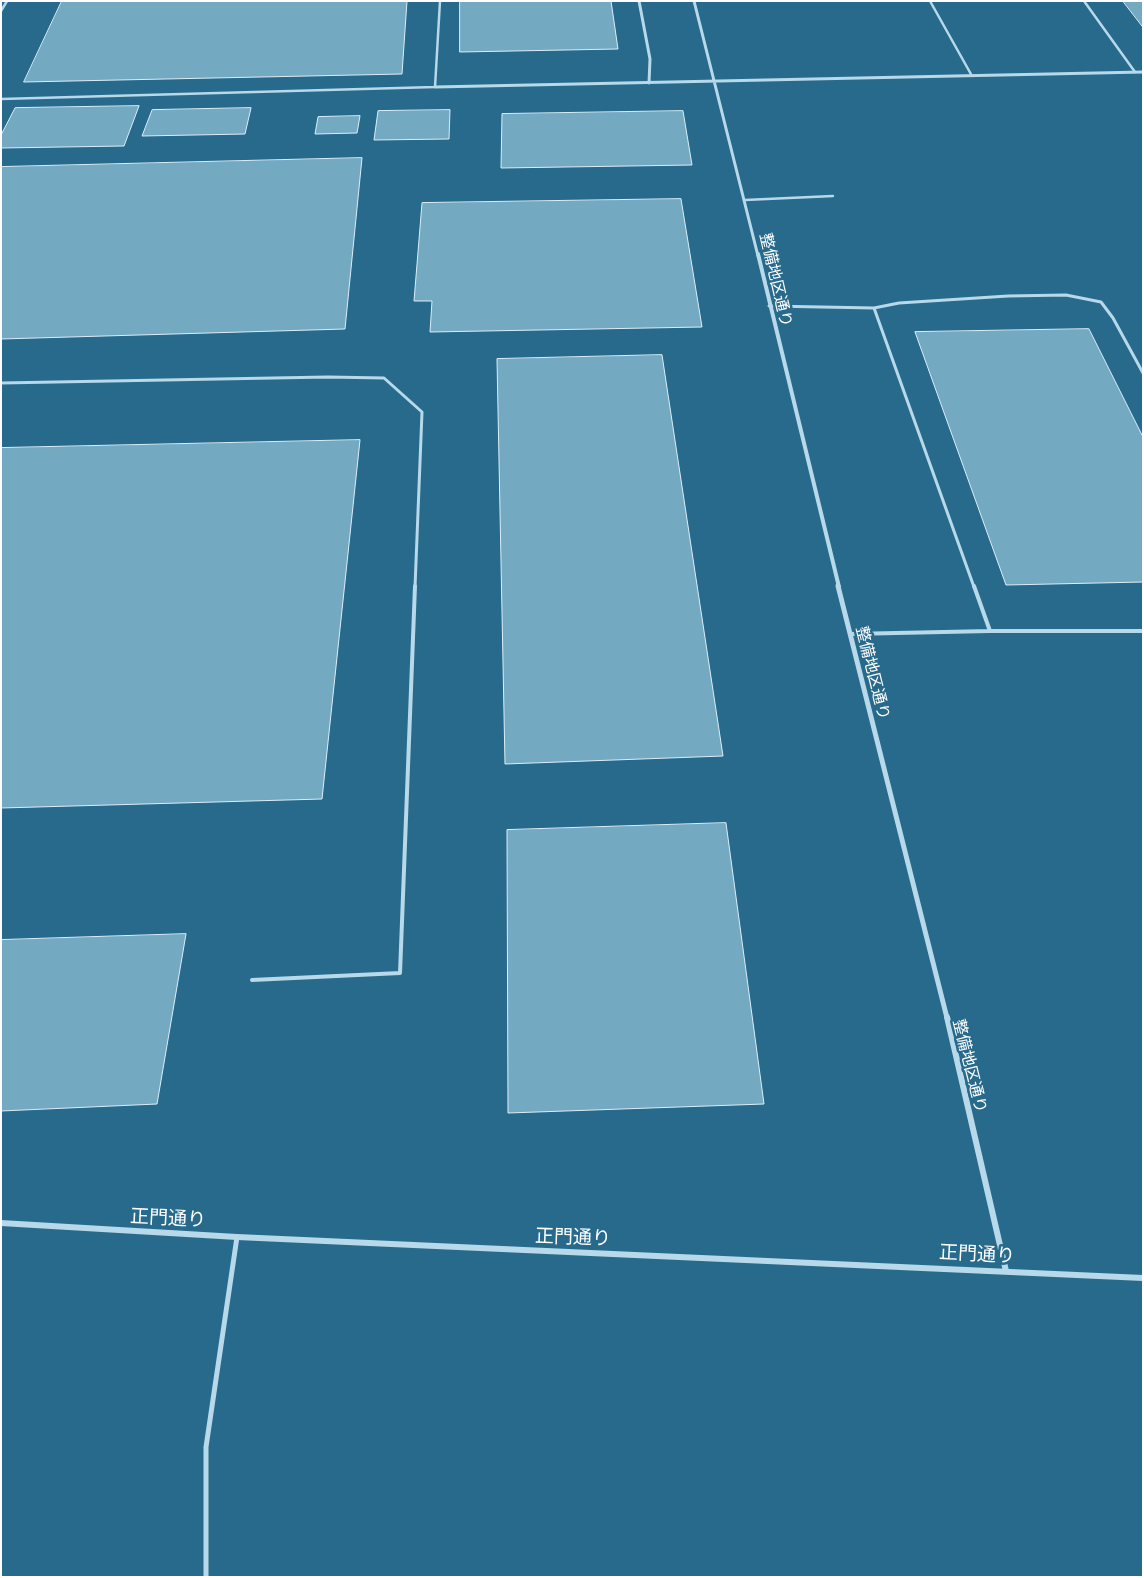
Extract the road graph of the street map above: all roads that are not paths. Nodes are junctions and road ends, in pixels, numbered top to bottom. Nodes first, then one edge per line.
1 (7, 1) edge
2 (440, 1) edge
3 (639, 1) edge
4 (694, 1) edge
5 (930, 1) edge
6 (1084, 1) edge
7 (1, 11) edge
8 (1135, 72) junction
9 (1143, 72) edge
10 (972, 76) junction
11 (716, 82) junction
12 (649, 83) junction
13 (435, 87) junction
14 (1, 99) edge
15 (834, 196) dead end
16 (745, 200) junction
17 (769, 306) junction
18 (874, 308) junction
19 (1143, 373) edge
20 (1, 383) edge
21 (990, 630) junction
22 (1143, 631) edge
23 (850, 634) junction
24 (252, 980) dead end
25 (1, 1223) edge
26 (237, 1237) junction
27 (1006, 1270) junction
28 (1143, 1278) edge
29 (206, 1577) edge

1 - 7 lane
2 - 13 lane
3 - 12 street
4 - 11 street, 整備地区通り
5 - 10 lane
6 - 8 lane
8 - 9 street
8 - 10 street
10 - 11 street
11 - 12 street
11 - 16 street, 整備地区通り
12 - 13 street
13 - 14 lane
15 - 16 lane
16 - 17 street, 整備地区通り
17 - 18 lane
17 - 23 street, 整備地区通り
18 - 19 lane
18 - 21 lane
20 - 24 lane
21 - 22 lane
21 - 23 lane
23 - 27 street, 整備地区通り
25 - 26 street, 正門通り
26 - 27 street, 正門通り
26 - 29 lane
27 - 28 street, 正門通り

